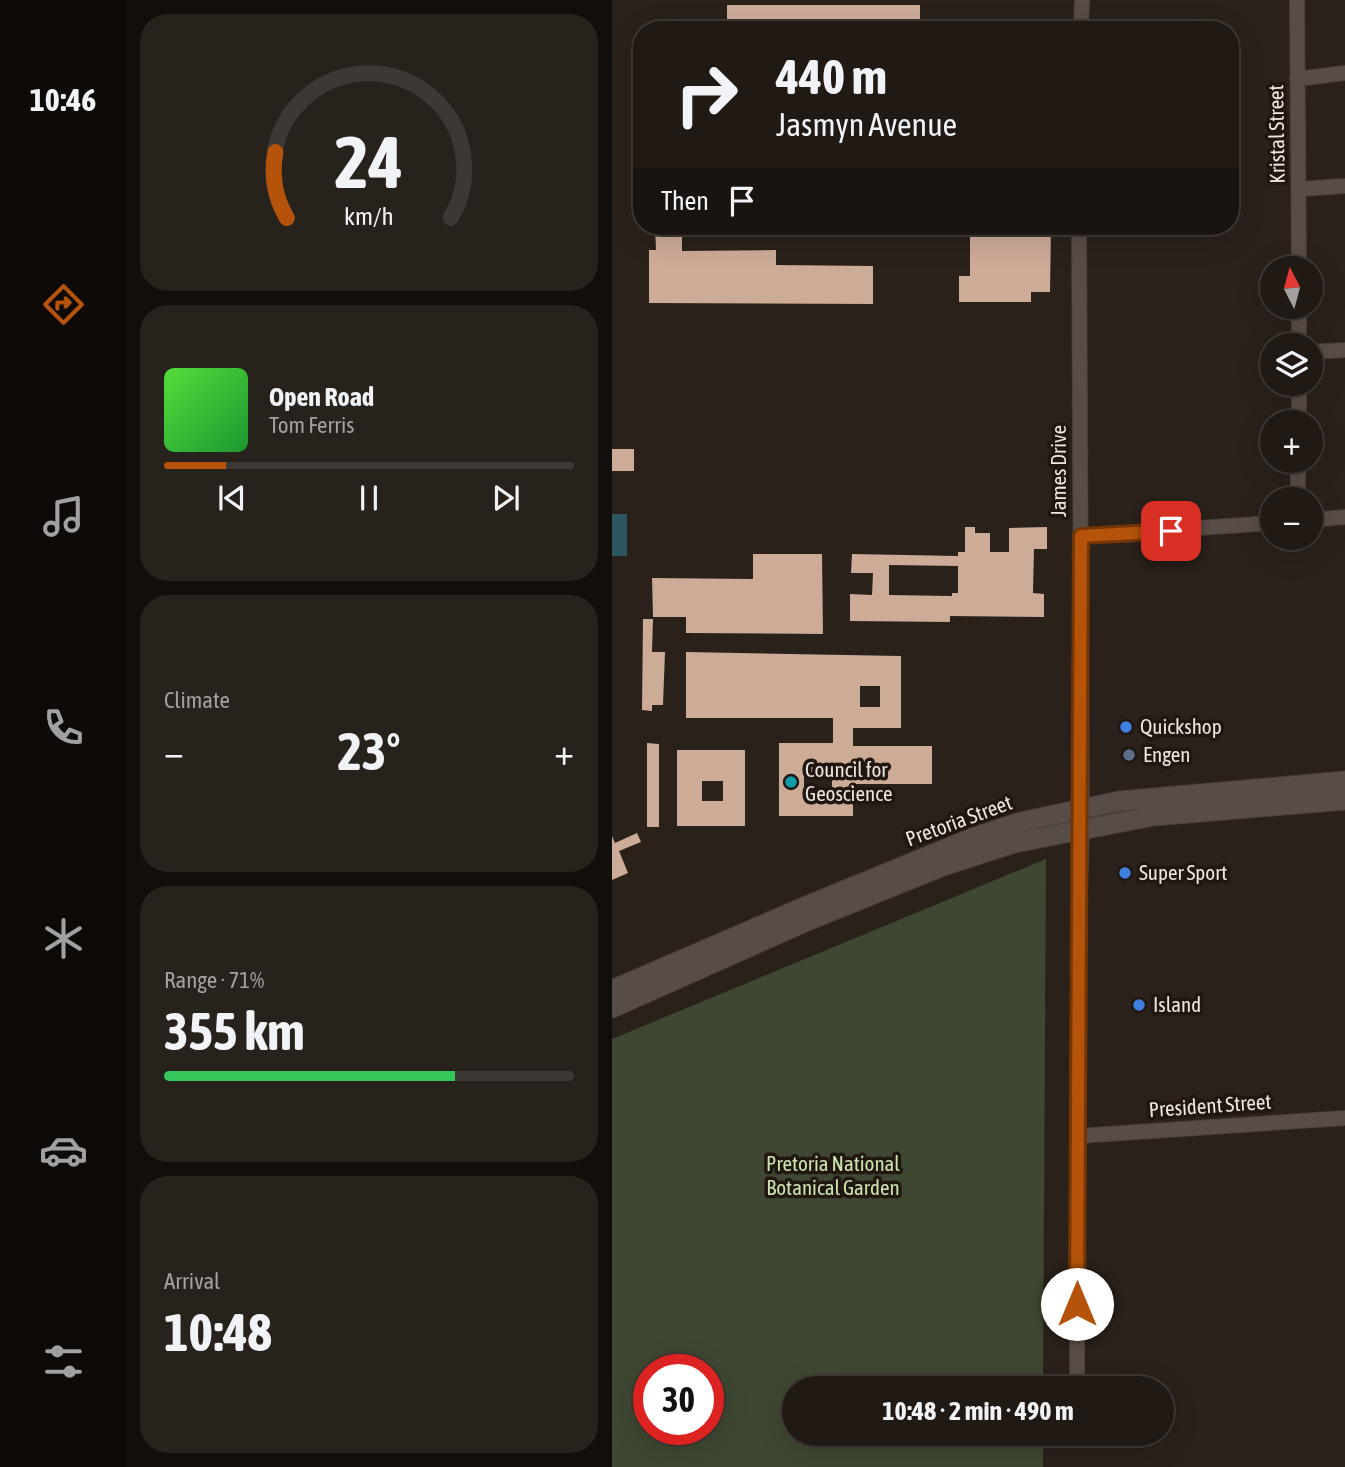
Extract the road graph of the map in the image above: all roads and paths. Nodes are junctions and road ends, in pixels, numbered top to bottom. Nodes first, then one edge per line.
1 (1082, 0) edge
2 (1297, 0) edge
3 (1081, 21) edge
4 (1345, 73) edge
5 (1297, 79) junction
6 (1345, 186) edge
7 (1299, 189) junction
8 (1079, 235) edge
9 (1299, 256) edge
10 (1345, 350) edge
11 (1323, 351) edge
12 (1345, 517) edge
13 (1323, 519) edge
14 (1260, 524) edge
15 (1081, 536) junction
16 (1345, 780) edge
17 (1345, 800) edge
18 (1082, 807) junction
19 (1082, 828) junction
20 (612, 990) edge
21 (612, 1008) edge
22 (1345, 1118) edge
23 (1078, 1136) junction
24 (1077, 1376) edge

1 - 3 street
2 - 5 street, Kristal Street
4 - 5 street
5 - 7 street, Kristal Street
6 - 7 street
7 - 9 street, Kristal Street
8 - 15 street, James Drive
10 - 11 street
12 - 13 street
14 - 15 street
15 - 18 street, James Drive
16 - 18 main road, Pretoria Street
17 - 19 main road, Pretoria Street
18 - 19 street, James Drive
18 - 20 main road, Pretoria Street
19 - 21 main road, Pretoria Street
19 - 23 street, James Drive
22 - 23 street, President Street
23 - 24 street, James Drive

